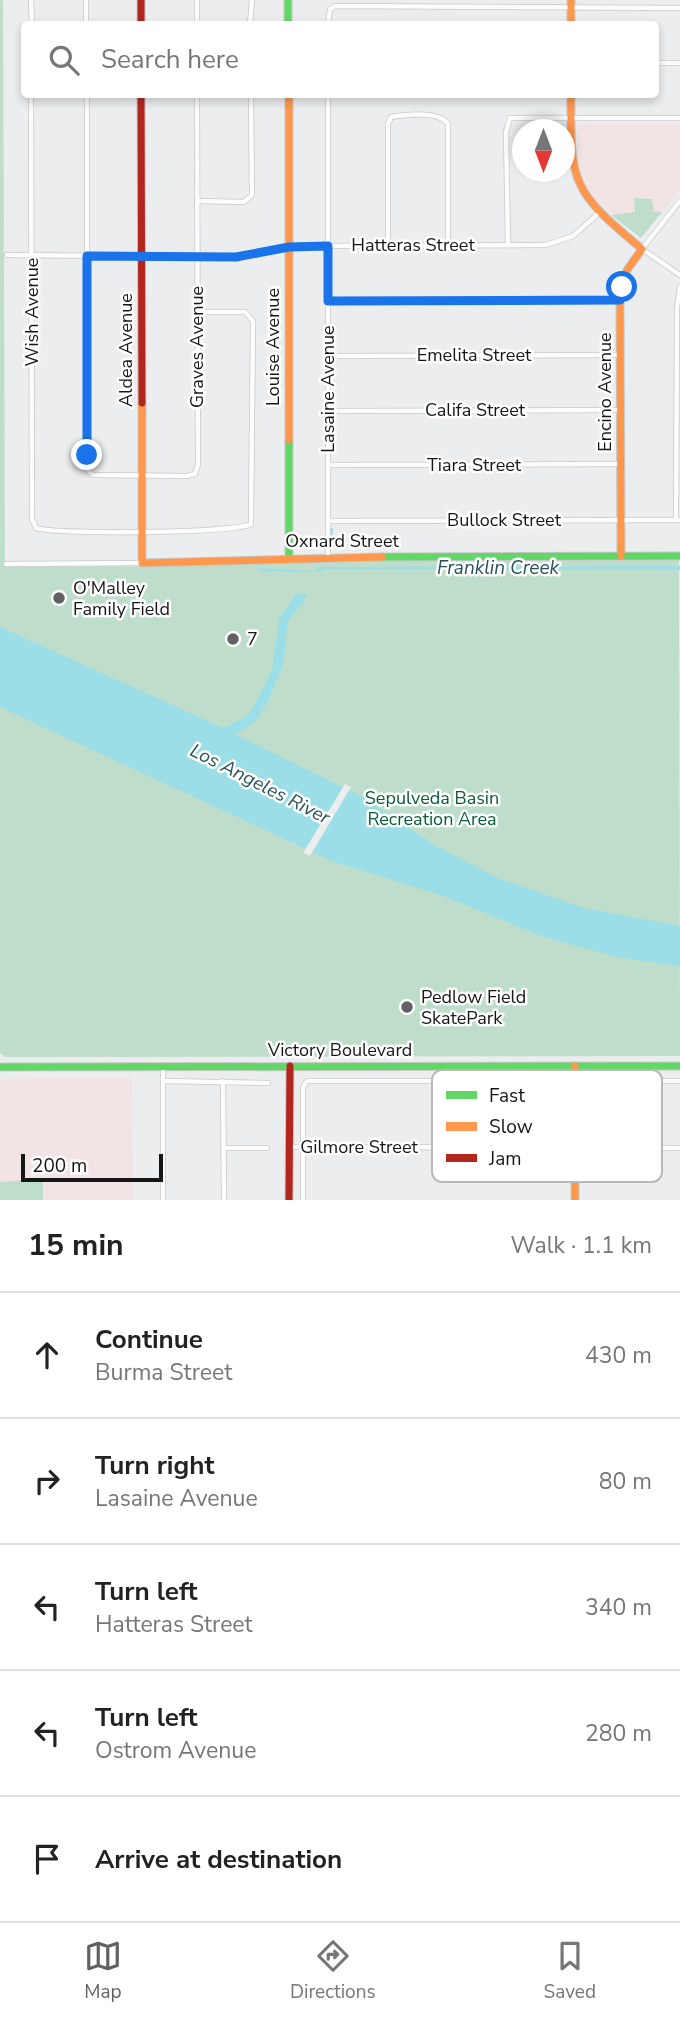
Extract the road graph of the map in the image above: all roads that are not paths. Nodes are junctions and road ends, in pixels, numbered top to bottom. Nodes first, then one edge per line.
1 (31, 0) edge
2 (86, 0) edge
3 (141, 0) edge
4 (197, 0) edge
5 (251, 0) edge
6 (288, 0) edge
7 (370, 3) edge
8 (571, 4) edge
9 (680, 8) edge
10 (32, 21) edge
11 (86, 21) edge
12 (141, 21) edge
13 (197, 21) edge
14 (250, 21) edge
15 (288, 21) edge
16 (328, 21) edge
17 (659, 63) edge
18 (680, 63) edge
19 (31, 98) edge
20 (86, 98) edge
21 (141, 98) edge
22 (197, 98) edge
23 (251, 98) edge
24 (289, 98) edge
25 (328, 98) edge
26 (570, 98) edge
27 (570, 118) junction
28 (680, 118) edge
29 (197, 201) junction
30 (679, 205) edge
31 (599, 213) junction
32 (448, 245) junction
33 (508, 245) junction
34 (328, 246) junction
35 (388, 246) junction
36 (289, 247) junction
37 (642, 248) junction
38 (7, 256) dead end
39 (32, 256) junction
40 (87, 256) junction
41 (142, 256) junction
42 (198, 257) junction
43 (680, 275) edge
44 (680, 287) edge
45 (620, 300) junction
46 (328, 301) junction
47 (197, 312) junction
48 (621, 355) junction
49 (328, 356) junction
50 (621, 410) junction
51 (328, 411) junction
52 (620, 464) junction
53 (328, 465) junction
54 (142, 475) junction
55 (621, 520) junction
56 (678, 520) edge
57 (329, 521) junction
58 (142, 530) junction
59 (621, 556) junction
60 (680, 556) edge
61 (289, 557) junction
62 (328, 557) junction
63 (142, 563) junction
64 (6, 564) dead end
65 (163, 1066) junction
66 (290, 1066) junction
67 (575, 1066) junction
68 (680, 1066) edge
69 (0, 1067) edge
70 (575, 1070) edge
71 (223, 1081) junction
72 (662, 1081) edge
73 (680, 1081) edge
74 (163, 1082) junction
75 (432, 1082) edge
76 (268, 1083) dead end
77 (267, 1147) dead end
78 (289, 1147) junction
79 (302, 1147) junction
80 (432, 1147) edge
81 (223, 1148) junction
82 (662, 1148) edge
83 (680, 1148) edge
84 (575, 1182) edge
85 (163, 1200) edge
86 (224, 1200) edge
87 (289, 1200) edge
88 (303, 1200) edge
89 (575, 1200) edge

1 - 10 street
2 - 11 street
3 - 12 main road
4 - 13 street
5 - 14 street
6 - 15 main road
7 - 8 street
7 - 16 street
8 - 9 street
17 - 18 street
19 - 39 street, Wish Avenue
20 - 40 street
21 - 41 main road, Aldea Avenue
22 - 29 street, Graves Avenue
23 - 29 street
24 - 36 main road, Louise Avenue
25 - 34 street, Lasaine Avenue
26 - 27 main road
27 - 28 street
27 - 31 main road
27 - 33 street
29 - 42 street, Graves Avenue
30 - 37 street
31 - 33 street, Hatteras Street
31 - 37 main road
32 - 33 street, Hatteras Street
32 - 35 street, Hatteras Street
32 - 35 street
34 - 35 street, Hatteras Street
34 - 36 street, Hatteras Street
34 - 46 street, Lasaine Avenue
36 - 42 street, Hatteras Street
36 - 61 main road, Louise Avenue
37 - 43 street
37 - 45 main road, Encino Avenue
38 - 39 street, Hatteras Street
39 - 40 street, Hatteras Street
39 - 58 street, Wish Avenue
40 - 41 street, Hatteras Street
40 - 54 street
41 - 42 street, Hatteras Street
41 - 54 main road, Aldea Avenue
42 - 47 street, Graves Avenue
44 - 56 street
45 - 46 street
45 - 48 main road, Encino Avenue
46 - 49 street, Lasaine Avenue
47 - 54 street, Graves Avenue
47 - 58 street
48 - 49 street, Emelita Street
48 - 50 main road, Encino Avenue
49 - 51 street, Lasaine Avenue
50 - 51 street, Califa Street
50 - 52 main road, Encino Avenue
51 - 53 street, Lasaine Avenue
52 - 53 street, Tiara Street
52 - 55 main road, Encino Avenue
53 - 57 street, Lasaine Avenue
54 - 58 main road, Aldea Avenue
55 - 56 street, Bullock Street
55 - 57 street, Bullock Street
55 - 59 main road, Encino Avenue
57 - 62 street, Lasaine Avenue
58 - 63 main road, Aldea Avenue
59 - 60 main road, Oxnard Street
59 - 62 main road, Oxnard Street
61 - 62 main road, Oxnard Street
61 - 63 main road, Oxnard Street
63 - 64 street, Oxnard Street
65 - 66 main road, Victory Boulevard
65 - 69 main road, Victory Boulevard
65 - 74 street
66 - 67 main road, Victory Boulevard
66 - 78 main road
67 - 68 main road, Victory Boulevard
67 - 70 main road
71 - 74 street, Victory Boulevard
71 - 76 street, Victory Boulevard
71 - 81 street
72 - 73 street, Victory Boulevard
74 - 85 street
75 - 79 street, Victory Boulevard
77 - 81 street
78 - 79 street, Gilmore Street
78 - 87 main road
79 - 80 street, Gilmore Street
79 - 88 street
81 - 86 street
82 - 83 street, Gilmore Street
84 - 89 main road

